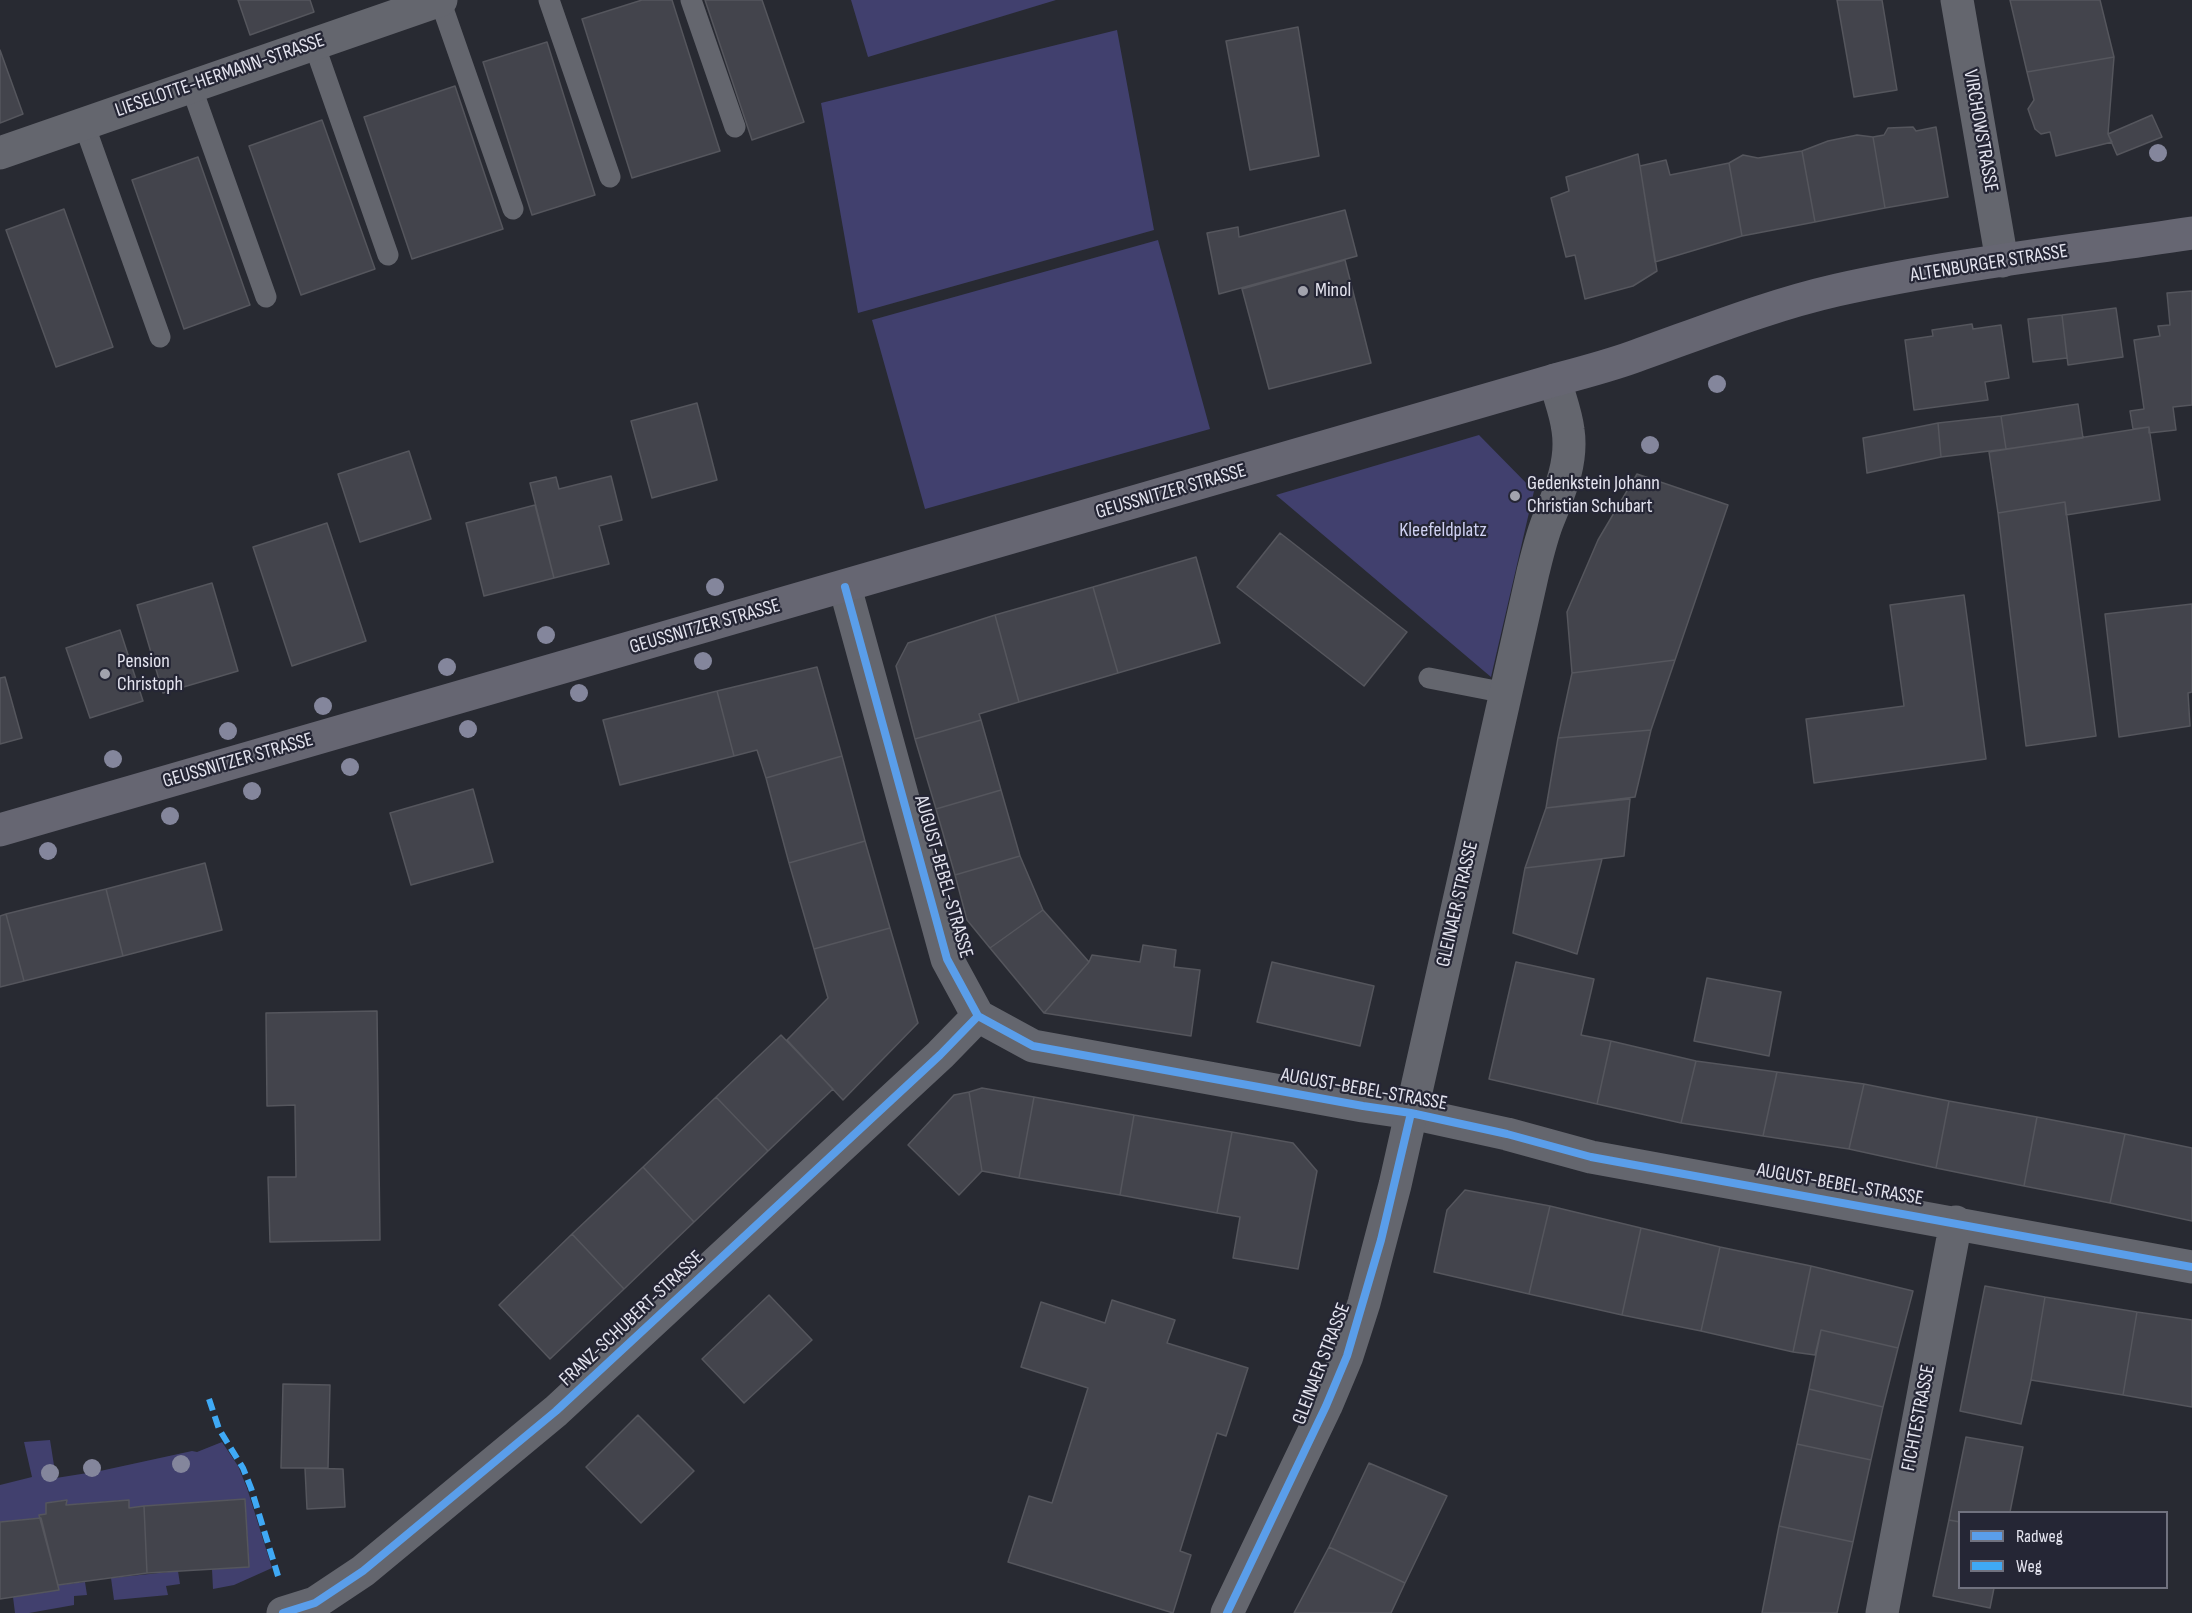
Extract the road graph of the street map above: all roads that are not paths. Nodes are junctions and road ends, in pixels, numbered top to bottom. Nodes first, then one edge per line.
1 (440, 0) edge
2 (549, 0) edge
3 (691, 0) edge
4 (1957, 0) edge
5 (314, 44) junction
6 (191, 86) junction
7 (84, 124) junction
8 (735, 127) dead end
9 (0, 153) edge
10 (610, 177) dead end
11 (513, 209) dead end
12 (2192, 233) edge
13 (388, 255) dead end
14 (2002, 261) junction
15 (266, 297) dead end
16 (160, 337) dead end
17 (1555, 380) junction
18 (845, 587) junction
19 (1429, 678) dead end
20 (1506, 693) junction
21 (0, 830) edge
22 (978, 1016) junction
23 (1411, 1113) junction
24 (1956, 1222) junction
25 (2192, 1267) edge
26 (319, 1608) edge
27 (283, 1613) edge
28 (1227, 1613) edge
29 (1882, 1613) edge

1 - 5 street, LIESELOTTE-HERMANN-STRASSE
1 - 11 lane
2 - 10 lane
3 - 8 lane
4 - 14 street, VIRCHOWSTRASSE
5 - 6 street, LIESELOTTE-HERMANN-STRASSE
5 - 13 lane
6 - 7 street, LIESELOTTE-HERMANN-STRASSE
6 - 15 lane
7 - 9 street, LIESELOTTE-HERMANN-STRASSE
7 - 16 lane
12 - 14 main road, ALTENBURGER STRASSE
14 - 17 main road, ALTENBURGER STRASSE
17 - 18 main road, GEUSSNITZER STRASSE
17 - 20 street, GLEINAER STRASSE
18 - 21 main road, GEUSSNITZER STRASSE
18 - 22 street, AUGUST-BEBEL-STRASSE
19 - 20 lane
20 - 23 street, GLEINAER STRASSE
22 - 23 street, AUGUST-BEBEL-STRASSE
22 - 26 street, FRANZ-SCHUBERT-STRASSE
23 - 24 street, AUGUST-BEBEL-STRASSE
23 - 28 street, GLEINAER STRASSE
24 - 25 street, AUGUST-BEBEL-STRASSE
24 - 29 street, FICHTESTRASSE
26 - 27 street, FRANZ-SCHUBERT-STRASSE

